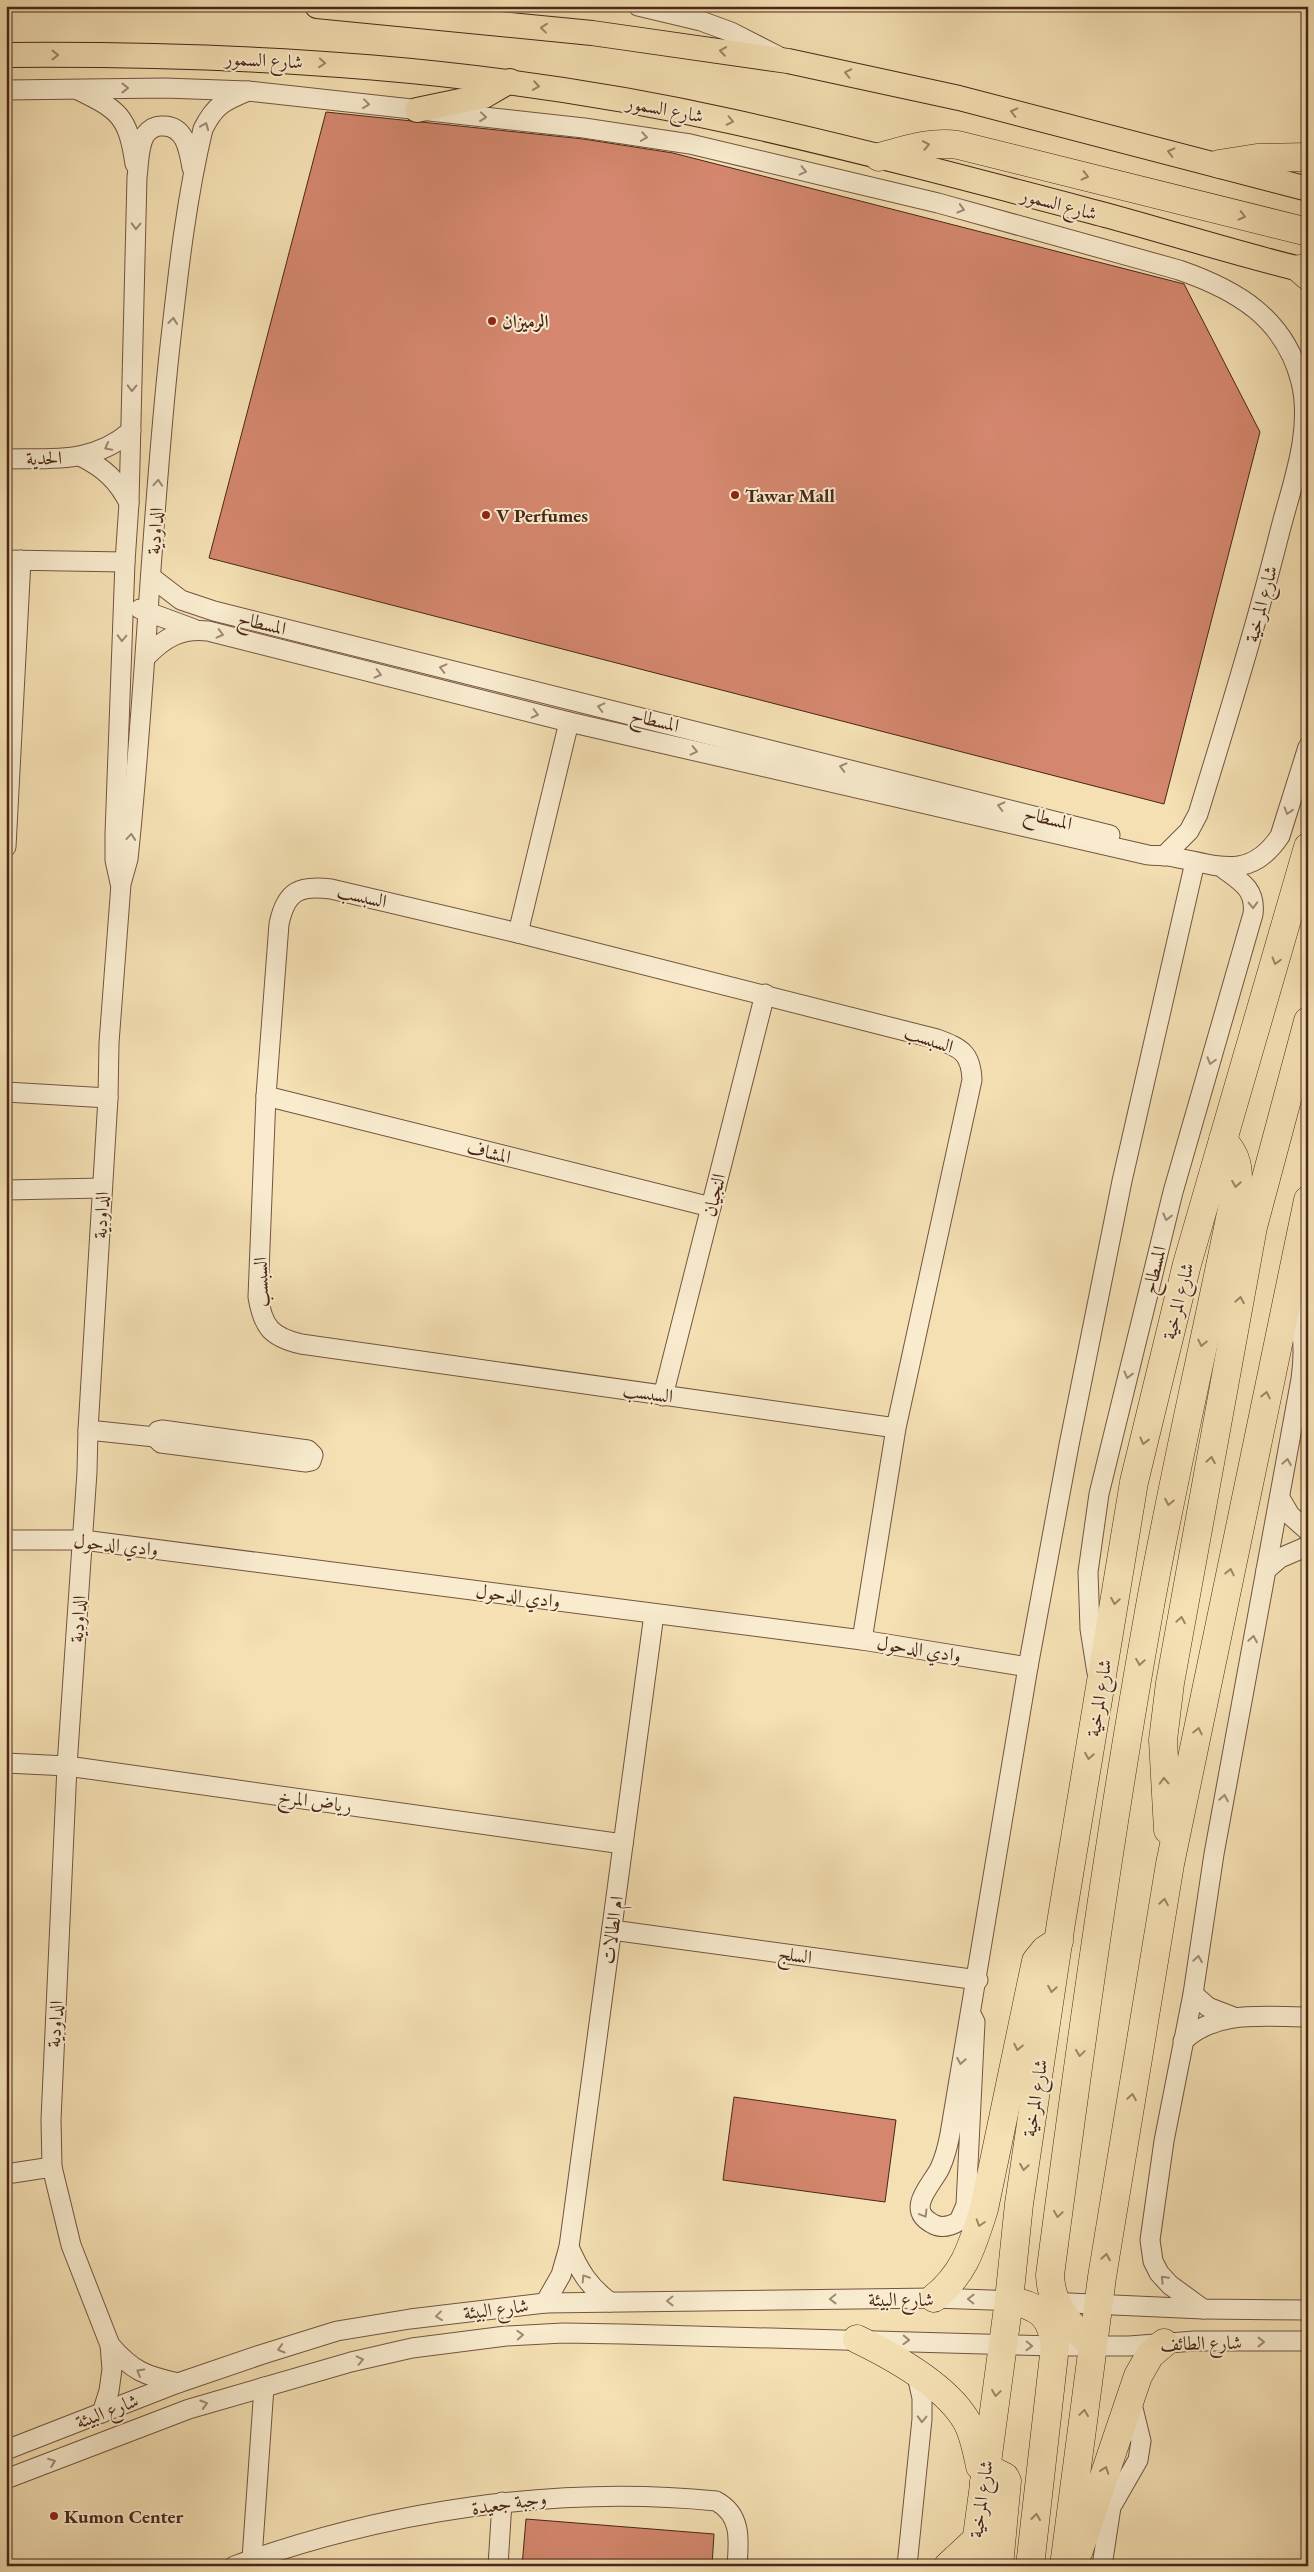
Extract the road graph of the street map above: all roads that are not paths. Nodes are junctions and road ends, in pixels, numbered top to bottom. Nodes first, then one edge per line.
1 (317, 6) edge
2 (638, 6) edge
3 (6, 55) edge
4 (788, 60) junction
5 (510, 81) junction
6 (72, 88) junction
7 (6, 90) edge
8 (248, 91) junction
9 (417, 110) junction
10 (879, 157) junction
11 (1308, 157) edge
12 (1219, 164) junction
13 (137, 177) junction
14 (194, 177) junction
15 (1308, 189) edge
16 (1308, 232) edge
17 (1305, 272) edge
18 (1282, 339) joint
19 (131, 431) junction
20 (82, 457) junction
21 (6, 459) edge
22 (129, 503) junction
23 (14, 560) edge
24 (125, 562) junction
25 (152, 577) junction
26 (123, 595) junction
27 (150, 614) junction
28 (195, 629) junction
29 (146, 657) junction
30 (10, 684) edge
31 (569, 722) junction
32 (1308, 747) edge
33 (6, 847) edge
34 (1308, 847) edge
35 (1164, 856) junction
36 (1194, 862) junction
37 (1224, 869) junction
38 (121, 884) junction
39 (518, 933) junction
40 (765, 994) junction
41 (1308, 1021) edge
42 (6, 1092) edge
43 (266, 1096) junction
44 (108, 1098) junction
45 (1223, 1140) junction
46 (102, 1188) junction
47 (6, 1190) edge
48 (1308, 1200) edge
49 (711, 1207) junction
50 (1289, 1285) junction
51 (663, 1396) junction
52 (896, 1428) junction
53 (88, 1430) junction
54 (230, 1446) dead end
55 (1280, 1498) junction
56 (1308, 1531) edge
57 (6, 1540) edge
58 (83, 1540) junction
59 (1308, 1546) edge
60 (1266, 1570) junction
61 (654, 1614) junction
62 (862, 1640) junction
63 (1028, 1667) junction
64 (1100, 1691) junction
65 (6, 1763) edge
66 (67, 1766) junction
67 (623, 1844) junction
68 (1170, 1864) junction
69 (612, 1930) junction
70 (1059, 1941) junction
71 (978, 1980) junction
72 (1193, 1994) junction
73 (971, 2014) junction
74 (1308, 2017) edge
75 (1236, 2018) junction
76 (1183, 2041) junction
77 (52, 2167) junction
78 (6, 2174) edge
79 (569, 2247) junction
80 (934, 2298) junction
81 (1009, 2300) junction
82 (610, 2302) junction
83 (545, 2303) junction
84 (1055, 2303) junction
85 (1098, 2305) junction
86 (1203, 2309) junction
87 (1308, 2310) edge
88 (857, 2339) junction
89 (1308, 2341) edge
90 (1164, 2343) junction
91 (110, 2345) junction
92 (1002, 2345) junction
93 (1094, 2345) junction
94 (1055, 2346) junction
95 (916, 2371) junction
96 (178, 2383) junction
97 (264, 2387) junction
98 (1130, 2399) junction
99 (102, 2413) junction
100 (6, 2450) edge
101 (6, 2479) edge
102 (984, 2482) junction
103 (502, 2502) junction
104 (974, 2553) edge
105 (243, 2563) edge
106 (498, 2566) edge
107 (737, 2566) edge
108 (907, 2566) edge
109 (948, 2566) edge
110 (999, 2566) edge
111 (1030, 2566) edge
112 (1064, 2566) edge
113 (1072, 2566) edge
114 (1102, 2566) edge

4 -> 1 main road
2 - 4 street
3 -> 5 main road, شارع السمور
12 -> 4 main road
5 - 9 main road
5 -> 10 main road, شارع السمور
6 - 7 street, شارع السمور
6 -> 8 street, شارع السمور
6 - 13 street, الداودية
8 -> 9 street, شارع السمور
14 -> 8 street, الداودية
9 -> 18 street, شارع السمور
10 -> 16 highway
10 - 17 main road, شارع السمور
11 - 12 highway
12 - 15 main road
13 - 14 street, الداودية
13 -> 19 street, الداودية
25 -> 14 street, الداودية
18 - 35 street, شارع المرخية
19 -> 20 street, الحدية
19 - 22 street, الداودية
20 - 21 street, الحدية
20 - 22 street, الحدية
22 - 24 street, الداودية
23 - 24 street
23 - 30 street
24 - 26 street, الداودية
25 - 27 street, الداودية
35 -> 25 street, المسطاح
26 - 27 street
26 -> 38 street, الداودية
27 - 28 street
27 - 29 street, الداودية
28 - 29 street, المسطاح
28 -> 31 street, المسطاح
38 -> 29 street, الداودية
30 - 33 street
31 -> 35 street, المسطاح
31 - 39 street
32 -> 37 street, المسطاح
34 -> 45 highway, شارع المرخية
35 - 36 street, المسطاح
36 - 37 street, المسطاح
36 - 63 street
37 -> 64 street, المسطاح
38 - 44 street, الداودية
39 - 40 street, السبسب
39 - 43 street, السبسب
40 - 49 street, النجيان
40 - 52 street, السبسب
68 -> 41 highway
42 - 44 street
43 - 49 street, المشاف
43 - 51 street, السبسب
44 - 46 street, الداودية
45 -> 64 highway, شارع المرخية
45 -> 84 highway
46 - 47 street
46 - 53 street, الداودية
48 - 50 highway
49 - 51 street, النجيان
55 -> 50 street
68 -> 50 highway
51 - 52 street, السبسب
52 - 62 street, السبسب
53 - 54 street
53 - 58 street, الداودية
55 - 56 street
55 - 60 street
57 - 58 street, وادي الدحول
58 - 61 street, وادي الدحول
58 - 66 street, الداودية
59 - 60 street
72 -> 60 street
61 - 62 street, وادي الدحول
61 - 67 street, ام الطالات
62 - 63 street, وادي الدحول
63 - 71 street
64 -> 70 highway, شارع المرخية
65 - 66 street, رياض المرخ
66 - 67 street, رياض المرخ
66 - 77 street, الداودية
67 - 69 street, ام الطالات
85 -> 68 highway
69 - 71 street, السلج
69 - 79 street, ام الطالات
70 -> 80 highway
70 -> 81 highway, شارع المرخية
71 - 73 street
72 - 75 street
72 - 76 street
73 -> 73 street
74 - 75 street
75 - 76 street
86 -> 76 street
77 - 78 street
77 - 91 street, الداودية
82 -> 79 street
79 - 83 street, ام الطالات
81 -> 80 street, شارع البيئة
80 -> 82 street, شارع البيئة
81 - 84 street, شارع البيئة
81 - 92 highway, شارع المرخية
81 - 94 highway
82 - 83 street, شارع البيئة
83 -> 96 street, شارع البيئة
84 - 85 street, شارع الطائف
84 - 93 highway
85 - 86 street, شارع الطائف
85 - 93 highway
86 - 87 street, شارع الطائف
88 -> 92 street, شارع البيئة
88 - 95 highway
97 -> 88 street, شارع البيئة
90 -> 89 street, شارع الطائف
90 - 93 street, شارع الطائف
90 - 98 highway
96 -> 91 street, الداودية
91 - 99 street, الداودية
92 -> 94 street, شارع البيئة
92 -> 102 highway, شارع المرخية
93 - 94 street, شارع الطائف
112 -> 93 highway
111 -> 94 highway
95 - 102 highway
95 -> 108 street
96 - 99 street, شارع البيئة
101 -> 97 street, شارع البيئة
97 - 105 street
113 -> 98 highway
98 - 114 street
99 - 100 street, شارع البيئة
102 - 104 highway, شارع المرخية
102 - 110 highway
103 - 105 street, وجبة جعيدة
103 - 106 street
103 - 107 street, وجبة جعيدة
104 - 109 highway

